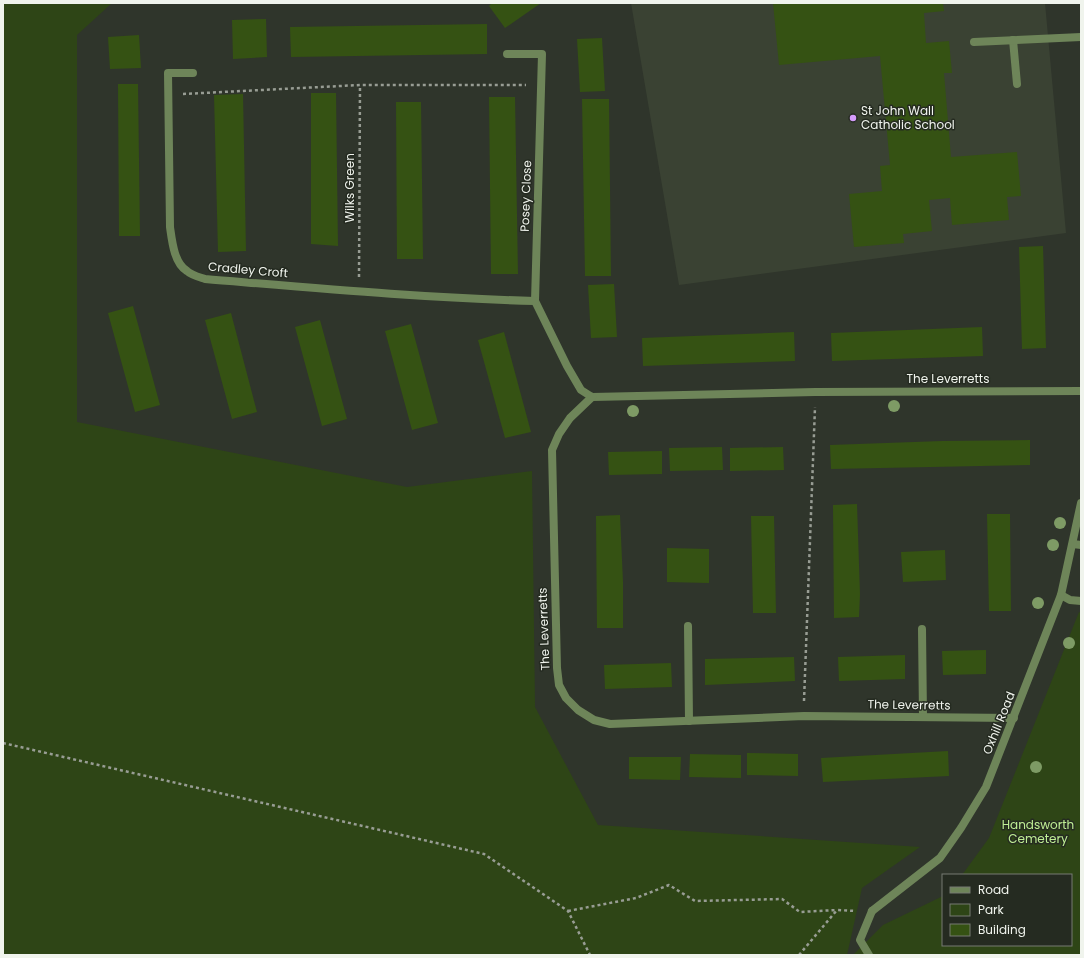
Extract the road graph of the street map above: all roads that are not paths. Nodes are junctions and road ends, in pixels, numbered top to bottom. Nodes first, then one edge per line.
1 (1081, 37) edge
2 (1013, 40) junction
3 (974, 42) dead end
4 (506, 54) dead end
5 (193, 73) dead end
6 (1017, 84) dead end
7 (535, 300) junction
8 (1081, 391) edge
9 (592, 397) junction
10 (1081, 503) edge
11 (1077, 544) edge
12 (1061, 595) junction
13 (1081, 601) edge
14 (688, 626) dead end
15 (922, 629) dead end
16 (923, 717) junction
17 (1014, 718) junction
18 (689, 721) junction
19 (869, 955) edge

1 - 2 street
2 - 3 street
2 - 6 street
4 - 7 street, Posey Close
5 - 7 street, Cradley Croft
7 - 9 street, Posey Close
8 - 9 street, The Leverretts
9 - 18 street, The Leverretts
10 - 11 street, Oxhill Road
11 - 12 street, Oxhill Road
12 - 13 street
12 - 17 street, Oxhill Road
14 - 18 street
15 - 16 street
16 - 17 street, The Leverretts
16 - 18 street, The Leverretts
17 - 19 street, Oxhill Road

